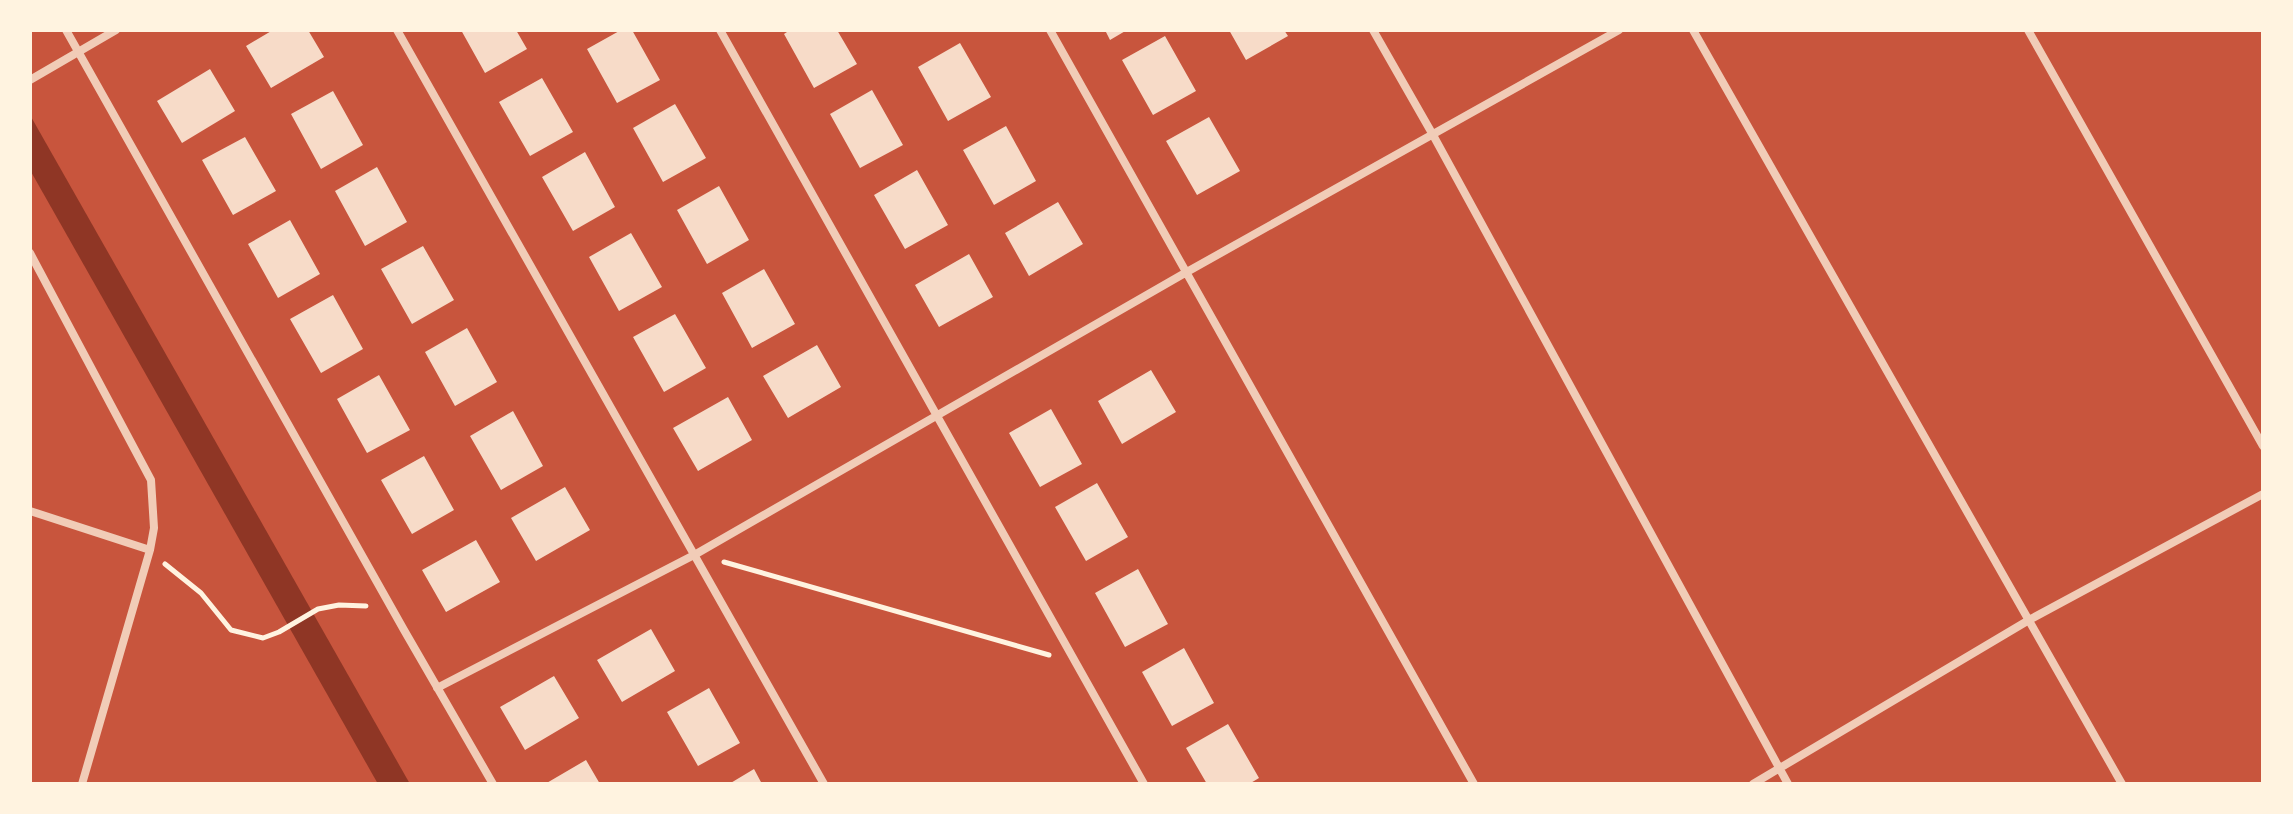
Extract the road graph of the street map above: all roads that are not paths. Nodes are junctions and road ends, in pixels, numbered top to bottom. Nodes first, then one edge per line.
1 (66, 30) edge
2 (116, 30) edge
3 (397, 30) edge
4 (720, 30) edge
5 (1050, 30) edge
6 (1373, 30) edge
7 (1619, 30) edge
8 (1693, 30) edge
9 (2028, 30) edge
10 (78, 52) junction
11 (34, 78) edge
12 (1433, 135) junction
13 (30, 253) edge
14 (1185, 273) junction
15 (937, 414) junction
16 (2263, 446) edge
17 (2263, 494) edge
18 (30, 511) edge
19 (150, 550) junction
20 (696, 554) junction
21 (2029, 620) junction
22 (437, 688) junction
23 (1779, 769) junction
24 (82, 784) edge
25 (493, 784) edge
26 (824, 784) edge
27 (1144, 784) edge
28 (1474, 784) edge
29 (1753, 784) edge
30 (1788, 784) edge
31 (2122, 784) edge

1 - 10 street
2 - 10 street
3 - 20 street
4 - 15 street
5 - 14 street
6 - 12 street
7 - 12 street
8 - 21 street
9 - 16 street
10 - 11 street
10 - 22 street
12 - 14 street
12 - 23 street
13 - 19 street
14 - 15 street
14 - 28 street
15 - 20 street
15 - 27 street
17 - 21 street
18 - 19 street
19 - 24 street
20 - 22 street
20 - 26 street
21 - 23 street
21 - 31 street
22 - 25 street
23 - 29 street
23 - 30 street

